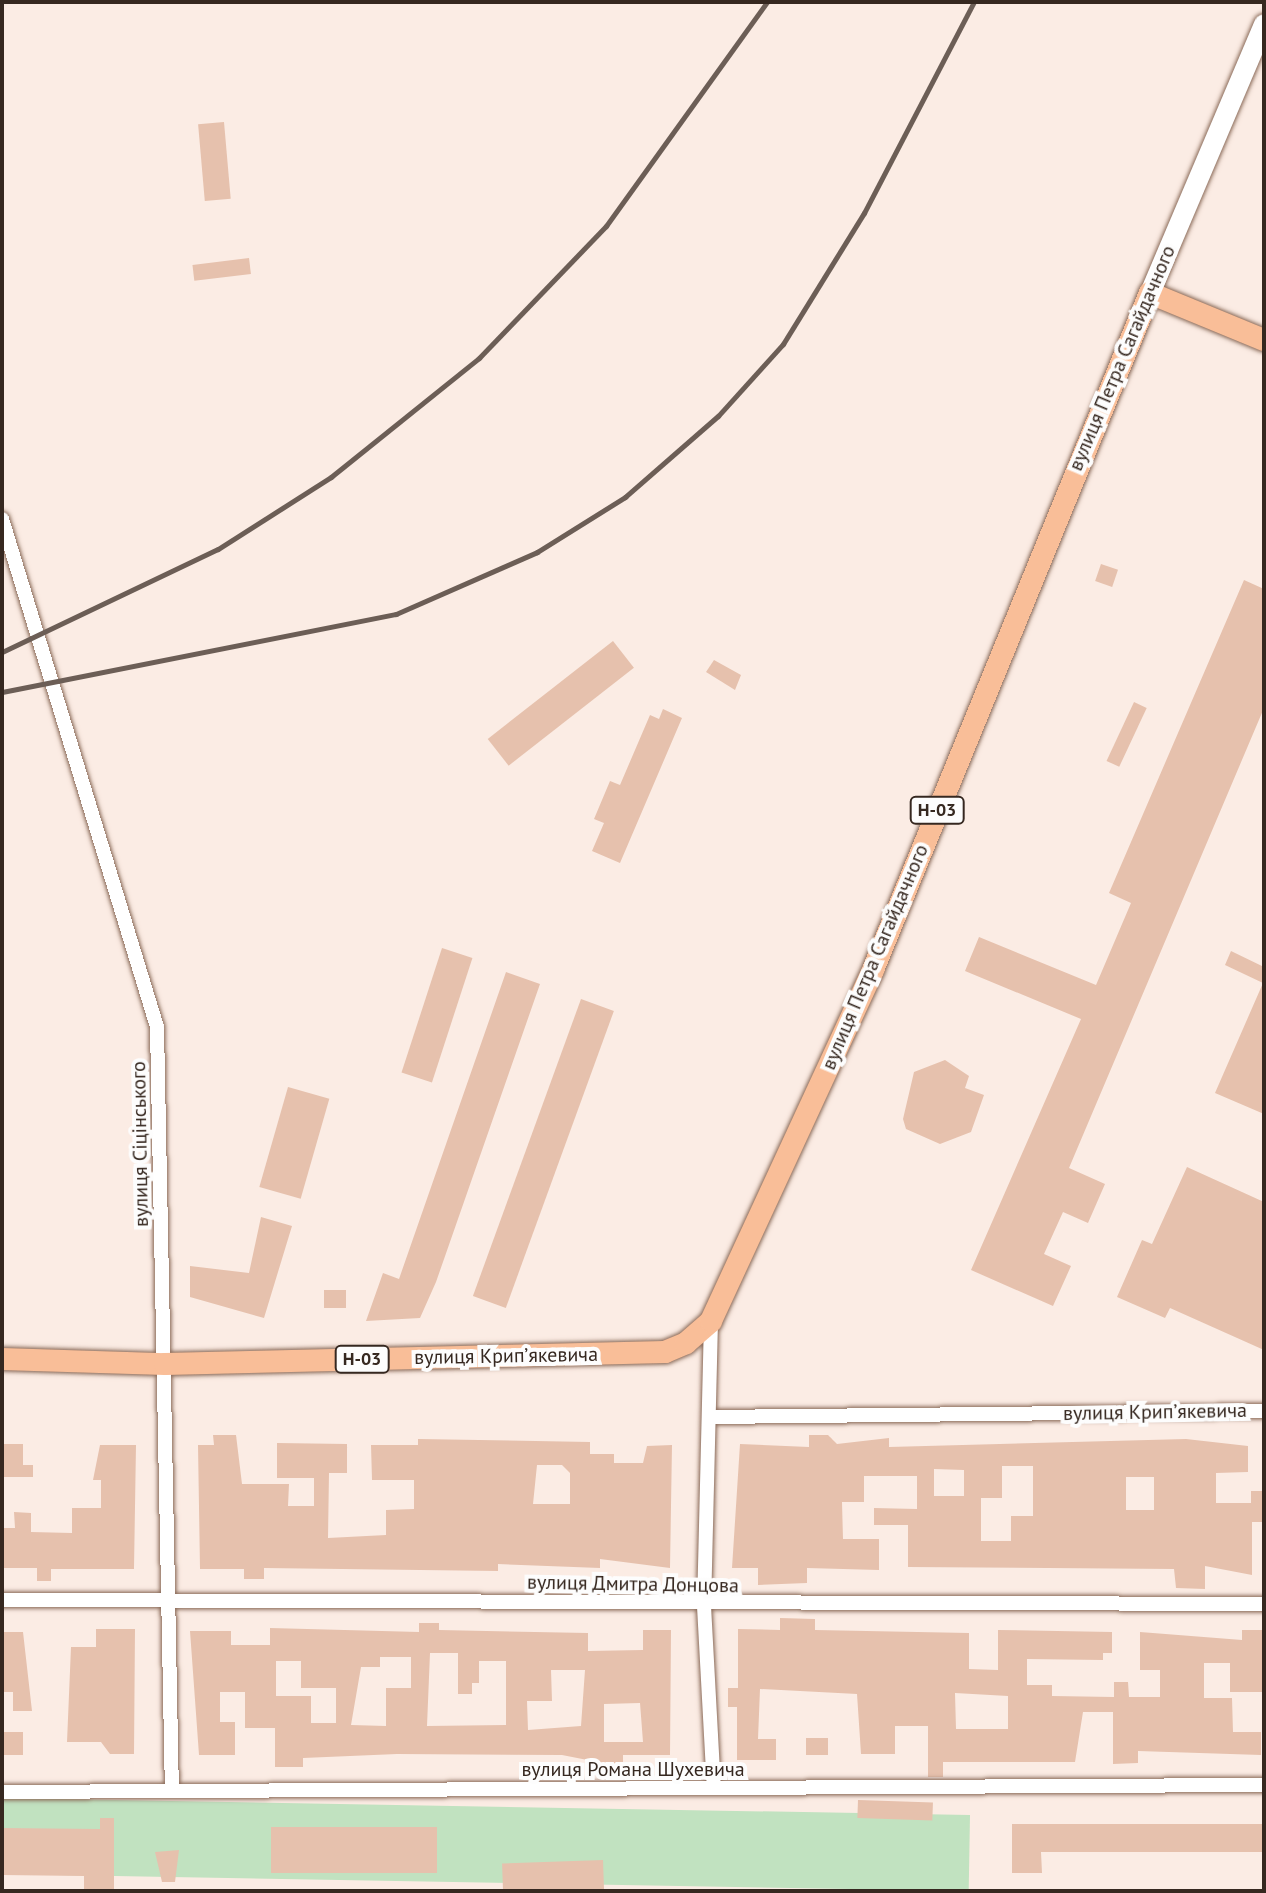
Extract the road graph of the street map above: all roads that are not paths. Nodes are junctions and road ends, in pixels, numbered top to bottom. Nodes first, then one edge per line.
1 (1264, 24) edge
2 (1150, 293) junction
3 (1264, 340) edge
4 (2, 519) edge
5 (711, 1321) junction
6 (2, 1359) edge
7 (165, 1364) junction
8 (1264, 1411) edge
9 (710, 1417) junction
10 (164, 1598) junction
11 (2, 1600) edge
12 (1264, 1604) edge
13 (704, 1606) junction
14 (1264, 1785) edge
15 (714, 1788) junction
16 (172, 1791) junction
17 (2, 1792) edge

1 - 2 main road, вулиця Петра Сагайдачного
2 - 3 main road
2 - 5 main road, вулиця Петра Сагайдачного / Н-03
4 - 7 street, вулиця Сіцінського
5 - 7 main road, вулиця Крипʼякевича / Н-03
5 - 9 street, вулиця Петра Сагайдачного
6 - 7 main road, вулиця Крипʼякевича / Н-03
7 - 10 street, вулиця Сіцінського
8 - 9 street, вулиця Крипʼякевича
9 - 13 street, вулиця Петра Сагайдачного
10 - 11 street, вулиця Дмитра Донцова
10 - 13 street, вулиця Дмитра Донцова
10 - 16 street, вулиця Сіцінського
12 - 13 street, вулиця Дмитра Донцова
13 - 15 street, вулиця Петра Сагайдачного
14 - 15 street, вулиця Романа Шухевича
15 - 16 street, вулиця Романа Шухевича
16 - 17 street, вулиця Романа Шухевича

